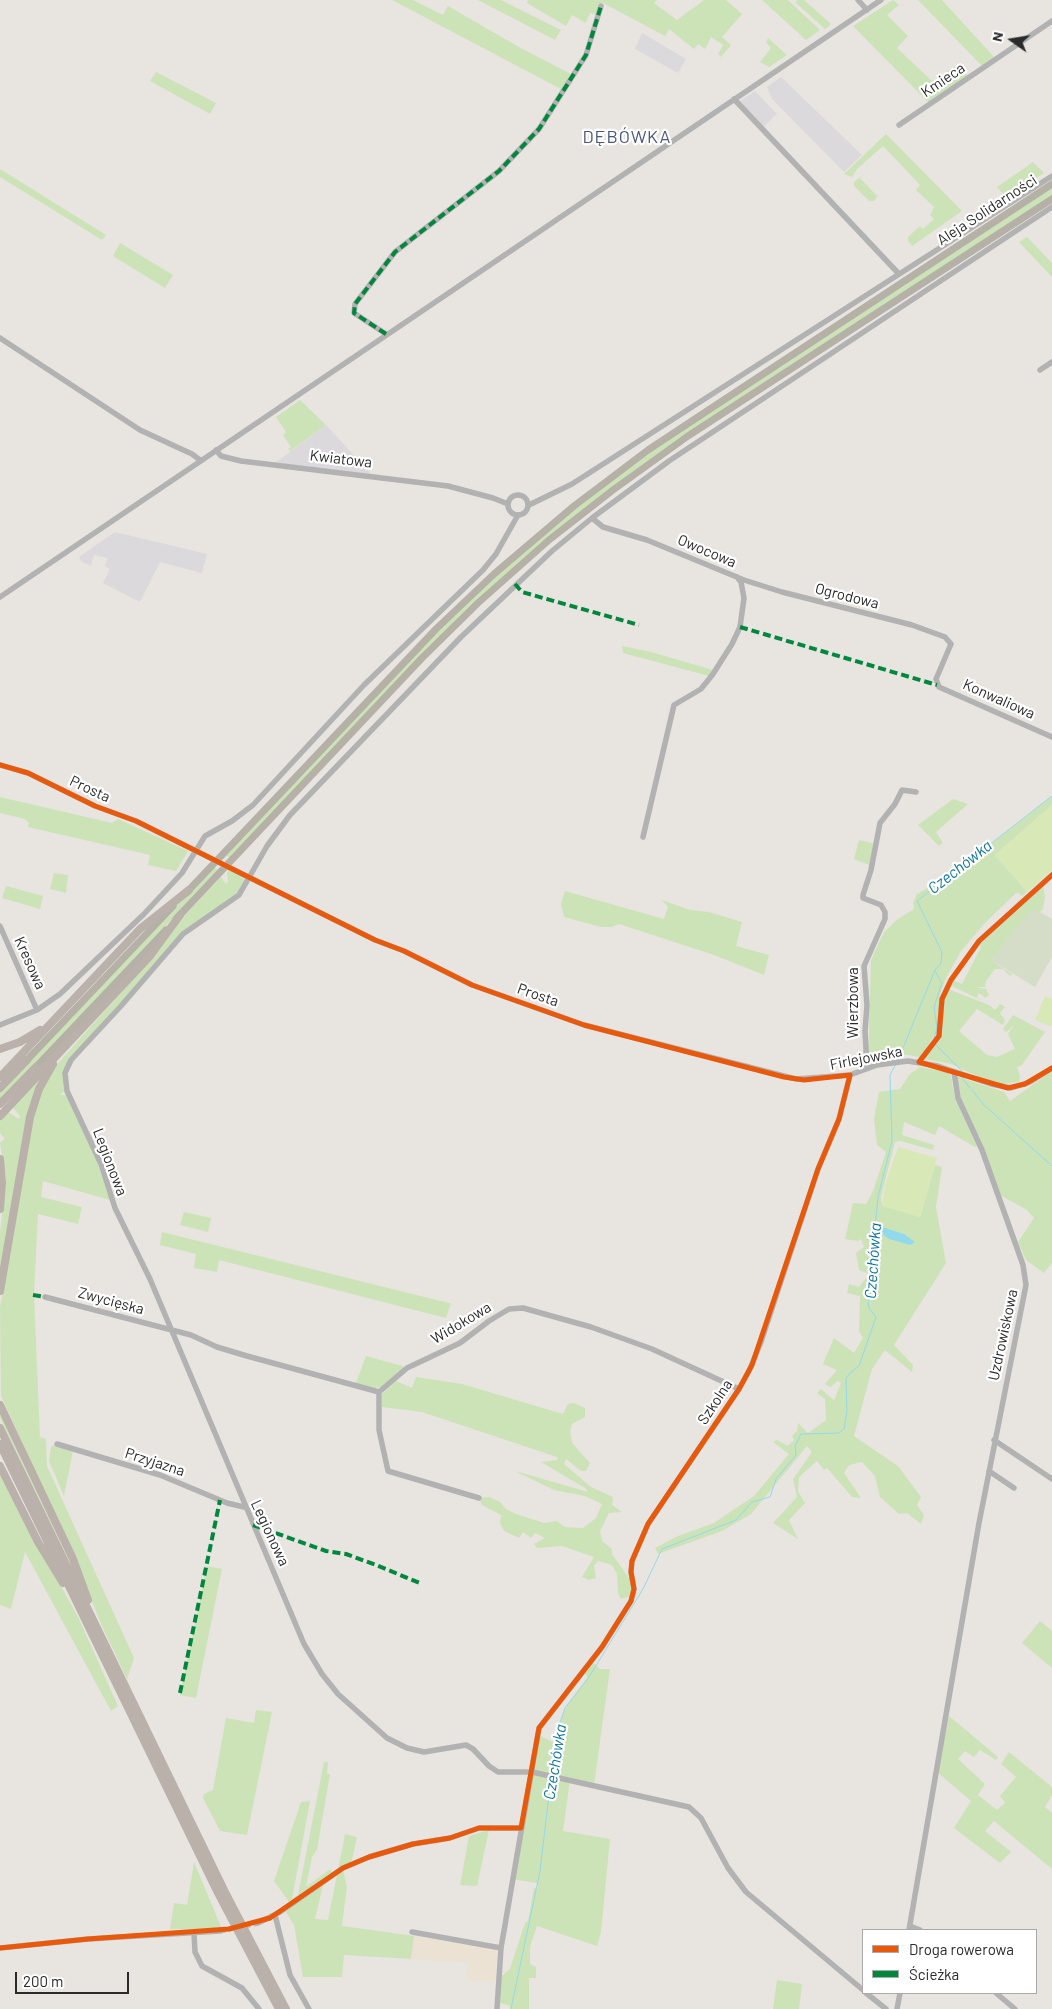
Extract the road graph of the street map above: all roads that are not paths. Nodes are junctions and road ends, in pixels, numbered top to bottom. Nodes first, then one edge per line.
1 (858, 0) edge
2 (881, 0) edge
3 (601, 6) dead end
4 (867, 10) junction
5 (1052, 21) edge
6 (734, 99) junction
7 (899, 125) dead end
8 (1052, 176) edge
9 (1052, 184) edge
10 (1052, 199) edge
11 (1052, 207) edge
12 (899, 274) junction
13 (386, 334) junction
14 (0, 338) edge
15 (1052, 362) edge
16 (1040, 370) dead end
17 (216, 450) junction
18 (200, 460) junction
19 (509, 502) junction
20 (528, 502) junction
21 (515, 514) junction
22 (592, 518) junction
23 (737, 577) junction
24 (0, 597) edge
25 (937, 685) joint
26 (1052, 737) edge
27 (0, 765) edge
28 (916, 792) dead end
29 (643, 838) dead end
30 (196, 850) junction
31 (1052, 875) edge
32 (250, 877) junction
33 (189, 890) junction
34 (180, 915) junction
35 (0, 926) edge
36 (37, 1010) junction
37 (57, 1016) junction
38 (0, 1025) edge
39 (67, 1045) junction
40 (0, 1049) edge
41 (27, 1060) joint
42 (919, 1062) junction
43 (36, 1067) joint
44 (867, 1067) junction
45 (1052, 1068) edge
46 (954, 1072) junction
47 (766, 1073) joint
48 (850, 1075) junction
49 (0, 1077) edge
50 (0, 1088) edge
51 (0, 1104) edge
52 (0, 1116) edge
53 (0, 1159) edge
54 (0, 1209) edge
55 (0, 1291) edge
56 (45, 1297) dead end
57 (171, 1330) junction
58 (739, 1389) junction
59 (379, 1392) junction
60 (0, 1400) edge
61 (0, 1405) edge
62 (8, 1420) junction
63 (0, 1428) edge
64 (994, 1440) junction
65 (0, 1444) edge
66 (57, 1444) dead end
67 (0, 1466) edge
68 (989, 1471) junction
69 (1052, 1479) edge
70 (1014, 1488) dead end
71 (479, 1498) dead end
72 (244, 1507) junction
73 (82, 1612) junction
74 (95, 1624) junction
75 (532, 1772) junction
76 (521, 1828) junction
77 (276, 1915) junction
78 (258, 1923) tunnel mouth
79 (909, 1928) edge
80 (220, 1931) tunnel mouth
81 (412, 1932) dead end
82 (194, 1933) junction
83 (0, 1948) edge
84 (501, 1948) junction
85 (862, 1989) edge
86 (867, 1994) edge
87 (900, 1994) edge
88 (997, 1994) edge
89 (259, 2009) edge
90 (279, 2009) edge
91 (286, 2009) edge
92 (309, 2009) edge
93 (497, 2009) edge
94 (886, 2009) edge
95 (897, 2009) edge
96 (1015, 2009) edge

1 - 4 street
2 - 4 street
3 - 13 street
4 - 6 street
5 - 7 street, Kmieca
6 - 12 street
6 - 13 street
8 - 12 street
9 - 33 main road, Aleja Solidarności
10 - 34 main road, Aleja Solidarności
11 - 22 street
12 - 20 street
13 - 17 street
14 - 18 street
15 - 16 street
17 - 18 street
17 - 19 street, Kwiatowa
18 - 24 street
19 - 20 street
19 - 21 street
20 - 21 street
21 - 30 street
22 - 23 street, Owocowa
22 - 32 street
23 - 25 street, Ogrodowa
23 - 29 street, Owocowa
25 - 26 street, Konwaliowa
27 - 30 street, Prosta
28 - 44 street, Wierzbowa
30 - 32 street, Prosta
30 - 36 street
31 - 42 street
32 - 47 street, Prosta
32 - 57 street, Legionowa
33 - 37 highway
33 - 41 main road, Aleja Solidarności
34 - 39 highway
34 - 43 main road, Aleja Solidarności
35 - 36 street, Kresowa
36 - 38 street
37 - 40 highway
37 - 49 highway
39 - 52 highway
39 - 55 highway
41 - 50 highway
42 - 44 street, Firlejowska
42 - 46 street, Firlejowska
43 - 51 highway
44 - 48 street, Firlejowska
45 - 46 street, Firlejowska
46 - 64 street, Uzdrowiskowa
47 - 48 street, Firlejowska
48 - 58 street, Szkolna
53 - 54 highway
56 - 57 street, Zwycięska
57 - 59 street
57 - 72 street, Legionowa
58 - 59 street, Widokowa
58 - 75 street, Szkolna
59 - 71 street
60 - 62 highway
61 - 62 highway
62 - 74 highway
63 - 74 highway
64 - 68 street, Uzdrowiskowa
64 - 69 street
65 - 73 highway
66 - 72 street, Przyjazna
67 - 73 highway
68 - 70 street
68 - 79 street, Uzdrowiskowa
72 - 75 street, Legionowa
73 - 90 highway
74 - 91 highway
75 - 76 street
75 - 85 street, Legionowa
76 - 77 street
76 - 84 street
77 - 78 street
77 - 92 street
80 - 82 street
81 - 84 street
82 - 83 street
82 - 89 street
84 - 93 street
86 - 94 street
87 - 95 street
88 - 96 street

